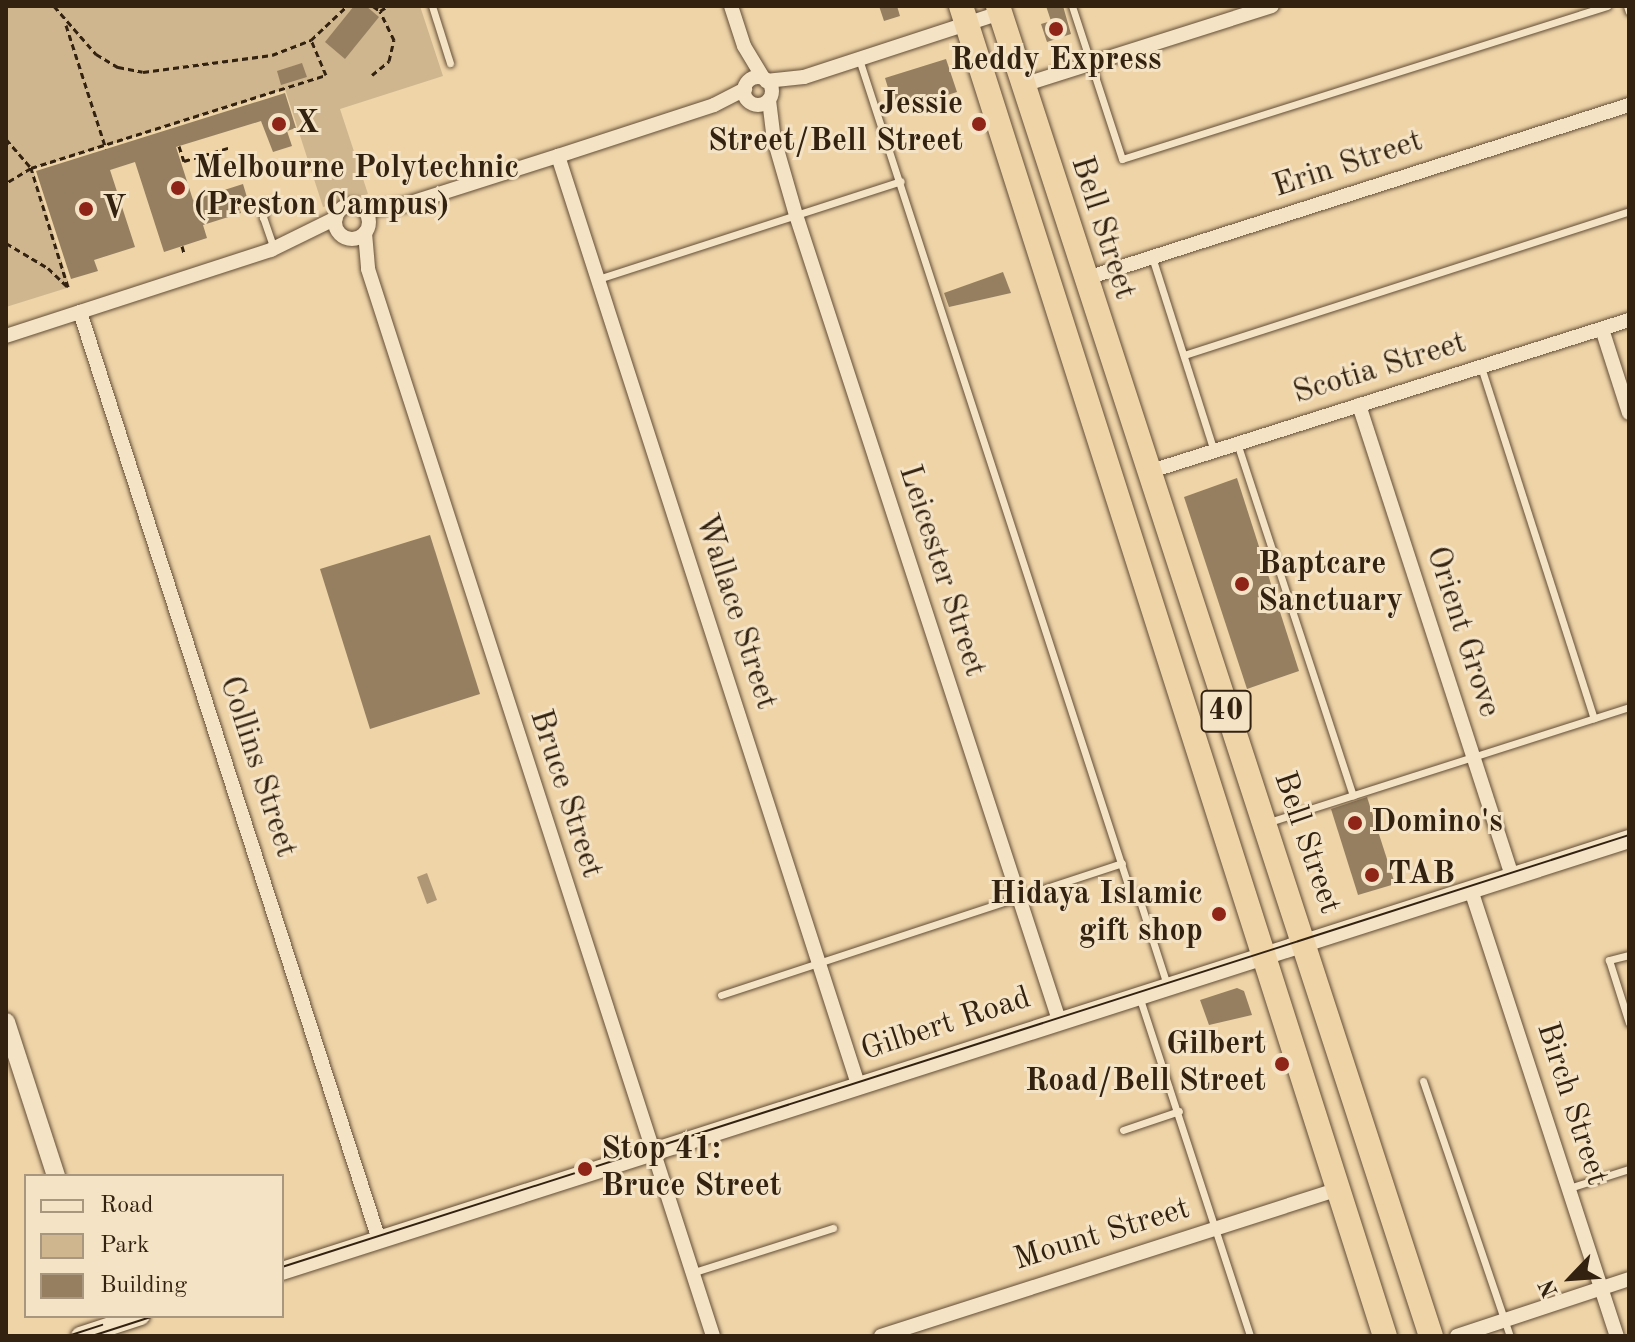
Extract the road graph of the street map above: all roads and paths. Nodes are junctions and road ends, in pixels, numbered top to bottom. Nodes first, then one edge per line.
1 (54, 6) edge
2 (347, 6) edge
3 (373, 6) edge
4 (388, 6) edge
5 (432, 6) edge
6 (731, 6) edge
7 (1072, 6) edge
8 (1272, 6) edge
9 (1607, 6) edge
10 (1627, 6) edge
11 (999, 9) edge
12 (380, 11) junction
13 (1629, 12) edge
14 (964, 15) edge
15 (66, 25) junction
16 (311, 40) junction
17 (744, 46) junction
18 (859, 59) junction
19 (450, 63) dead end
20 (1091, 64) junction
21 (372, 75) dead end
22 (804, 77) junction
23 (765, 80) junction
24 (1023, 85) junction
25 (746, 86) junction
26 (762, 101) junction
27 (714, 105) junction
28 (1629, 105) edge
29 (6, 139) edge
30 (179, 146) dead end
31 (105, 147) junction
32 (228, 148) dead end
33 (558, 156) junction
34 (31, 168) junction
35 (901, 181) junction
36 (6, 183) edge
37 (267, 203) dead end
38 (404, 205) junction
39 (364, 210) junction
40 (1629, 211) edge
41 (796, 215) junction
42 (336, 218) junction
43 (366, 230) junction
44 (305, 237) junction
45 (345, 237) junction
46 (6, 243) edge
47 (182, 246) dead end
48 (274, 249) junction
49 (184, 253) dead end
50 (1152, 257) junction
51 (368, 269) junction
52 (598, 279) junction
53 (1084, 279) junction
54 (80, 312) junction
55 (1629, 320) edge
56 (1602, 329) junction
57 (6, 336) edge
58 (1184, 355) junction
59 (1481, 367) junction
60 (1359, 405) junction
61 (1629, 413) edge
62 (1237, 443) junction
63 (1214, 451) junction
64 (1148, 472) junction
65 (1629, 707) edge
66 (1594, 718) junction
67 (1473, 757) junction
68 (1353, 795) junction
69 (1265, 823) junction
70 (1629, 839) edge
71 (1122, 863) junction
72 (1512, 876) junction
73 (1471, 890) junction
74 (1018, 898) junction
75 (1306, 941) junction
76 (1264, 953) junction
77 (1629, 955) edge
78 (819, 964) junction
79 (1167, 985) junction
80 (1139, 994) junction
81 (721, 995) dead end
82 (1059, 1020) junction
83 (6, 1022) edge
84 (1629, 1023) edge
85 (1423, 1081) dead end
86 (858, 1084) junction
87 (1179, 1111) junction
88 (1123, 1130) dead end
89 (652, 1151) junction
90 (1629, 1169) edge
91 (55, 1174) edge
92 (1569, 1188) junction
93 (1340, 1189) junction
94 (833, 1228) dead end
95 (1214, 1229) junction
96 (379, 1240) junction
97 (284, 1270) edge
98 (691, 1273) junction
99 (1629, 1279) edge
100 (1601, 1288) junction
101 (134, 1318) edge
102 (104, 1327) edge
103 (1508, 1329) edge
104 (80, 1336) edge
105 (713, 1336) edge
106 (881, 1336) edge
107 (1250, 1336) edge
108 (1385, 1336) edge
109 (1431, 1336) edge
110 (1457, 1336) edge
111 (1617, 1336) edge

1 - 15 path
2 - 16 path
3 - 12 path
4 - 12 path
5 - 19 lane
6 - 17 street
7 - 20 lane
8 - 20 street
9 - 20 lane
10 - 13 lane
11 - 14 street
11 - 24 highway, Bell Street / 40
12 - 21 path
14 - 18 street
14 - 76 highway, Bell Street / 40
15 - 16 path
15 - 31 path
16 - 31 path
17 - 23 street
17 - 25 street
18 - 22 street
18 - 35 lane
20 - 24 street
22 - 23 street
22 - 26 street
23 - 25 street
23 - 26 street
24 - 53 highway, Bell Street / 40
25 - 26 street
25 - 27 street
26 - 27 street
26 - 41 street, Leicester Street
27 - 33 street
28 - 50 street, Erin Street
29 - 34 path
30 - 32 path
31 - 34 path
33 - 38 street
33 - 52 street, Wallace Street
34 - 36 path
34 - 46 path
35 - 41 lane
35 - 71 lane
37 - 48 lane
38 - 39 street
38 - 43 street
39 - 42 street
39 - 43 street, Bruce Street
40 - 58 lane
41 - 52 lane
41 - 74 street, Leicester Street
42 - 44 street
42 - 45 street, Bruce Street
43 - 45 street
43 - 51 street, Bruce Street
44 - 45 street
44 - 48 street
45 - 51 street, Bruce Street
47 - 49 path
48 - 54 street
50 - 53 street, Erin Street
50 - 58 lane
51 - 89 street, Bruce Street
52 - 78 street, Wallace Street
53 - 64 highway, Bell Street / 40
54 - 57 street
54 - 96 street, Collins Street
55 - 56 street, Scotia Street
56 - 59 street, Scotia Street
56 - 61 street
58 - 63 lane
59 - 60 street, Scotia Street
59 - 66 lane
60 - 62 street, Scotia Street
60 - 67 street, Orient Grove
62 - 63 street, Scotia Street
62 - 68 lane
63 - 64 street, Scotia Street
64 - 69 highway, Bell Street / 40
65 - 66 lane
66 - 67 lane
67 - 68 lane
67 - 72 street, Orient Grove
68 - 69 lane
69 - 75 highway, Bell Street / 40
70 - 72 street, Gilbert Road
71 - 74 lane
71 - 79 lane
72 - 73 street, Gilbert Road
73 - 75 street, Gilbert Road
73 - 92 street, Birch Street
74 - 78 lane
74 - 82 street, Leicester Street
75 - 76 street, Gilbert Road
75 - 109 highway, Bell Street / 40
76 - 79 street, Gilbert Road
76 - 93 highway, Bell Street / 40
77 - 84 lane
78 - 81 lane
78 - 86 street, Wallace Street
79 - 80 street, Gilbert Road
80 - 82 street, Gilbert Road
80 - 87 lane
82 - 86 street, Gilbert Road
83 - 91 street
85 - 103 lane
86 - 89 street, Gilbert Road
87 - 88 lane
87 - 95 lane
89 - 96 street, Gilbert Road
89 - 98 street, Bruce Street
90 - 92 lane
92 - 100 street, Birch Street
93 - 95 street, Mount Street
93 - 108 highway, Bell Street / 40
94 - 98 lane
95 - 106 street, Mount Street
95 - 107 lane
96 - 97 street, Gilbert Road
98 - 105 street, Bruce Street
99 - 100 street
100 - 103 street
100 - 111 street, Birch Street
101 - 102 street
102 - 104 street
103 - 110 street

